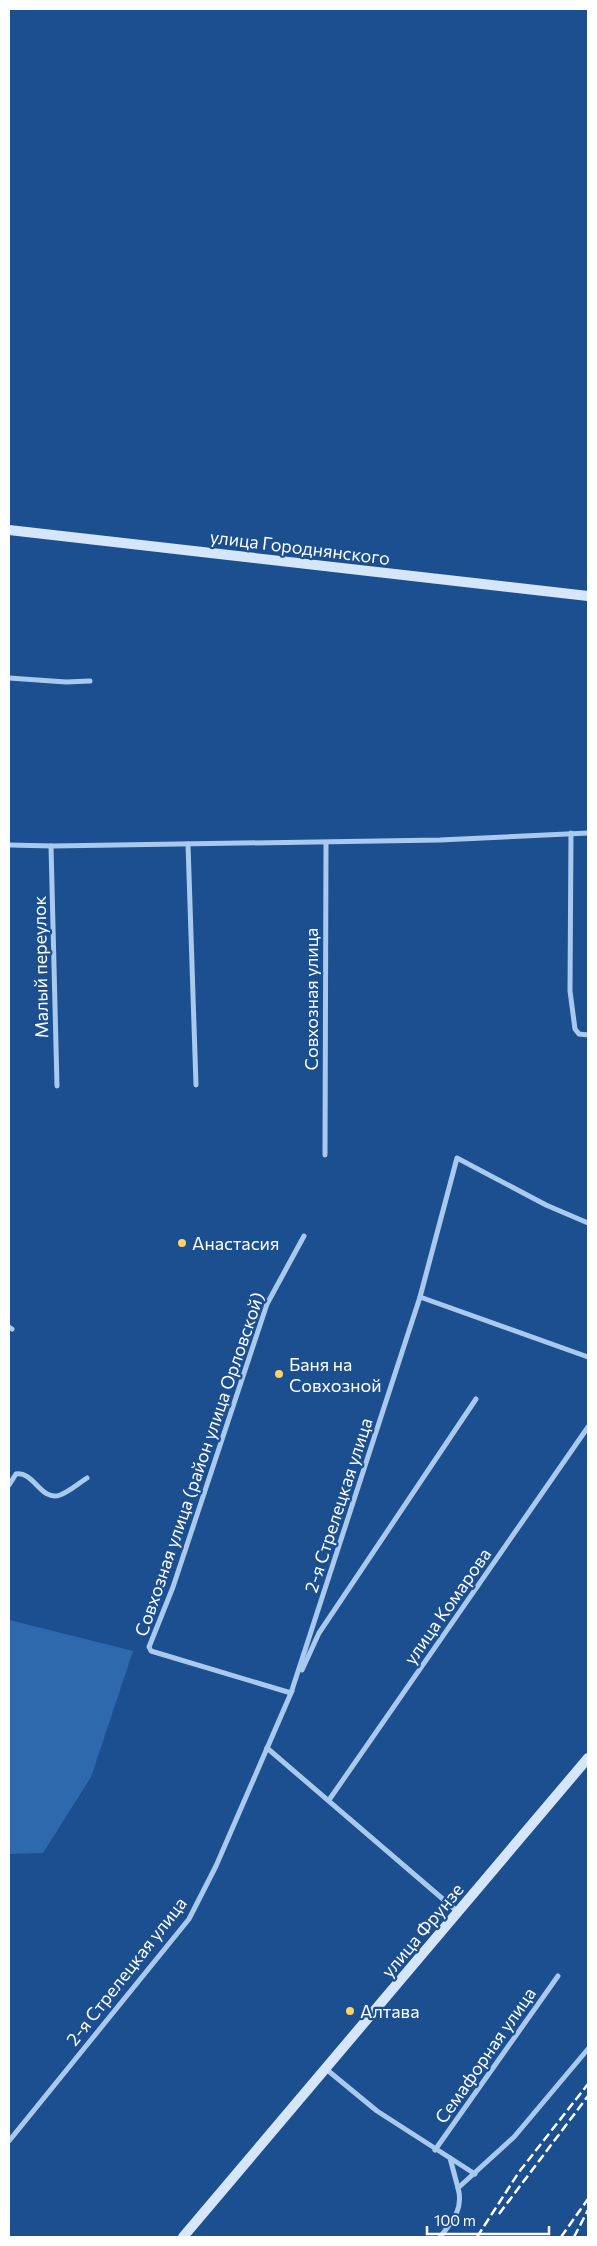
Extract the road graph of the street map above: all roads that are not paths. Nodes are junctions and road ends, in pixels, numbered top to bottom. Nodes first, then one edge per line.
1 (9, 530) edge
2 (588, 596) edge
3 (9, 678) edge
4 (90, 681) dead end
5 (571, 833) junction
6 (588, 833) edge
7 (326, 843) junction
8 (188, 844) junction
9 (9, 845) edge
10 (52, 846) junction
11 (588, 1035) edge
12 (196, 1085) dead end
13 (57, 1086) dead end
14 (325, 1155) dead end
15 (588, 1223) edge
16 (304, 1236) dead end
17 (420, 1297) junction
18 (588, 1357) edge
19 (476, 1399) dead end
20 (588, 1427) edge
21 (11, 1474) edge
22 (87, 1478) dead end
23 (9, 1484) edge
24 (291, 1693) junction
25 (267, 1748) junction
26 (588, 1758) edge
27 (329, 1800) junction
28 (458, 1912) junction
29 (558, 1976) dead end
30 (588, 2049) edge
31 (326, 2068) junction
32 (9, 2141) edge
33 (435, 2150) junction
34 (450, 2158) junction
35 (475, 2174) junction
36 (458, 2188) junction
37 (183, 2237) edge
38 (440, 2237) edge

1 - 2 street, улица Городнянского
3 - 4 street
5 - 6 street
5 - 7 street
5 - 11 street
7 - 8 street
7 - 14 street, Совхозная улица
8 - 10 street
8 - 12 street
9 - 10 street
10 - 13 street, Малый переулок
15 - 17 street, 2-я Стрелецкая улица
16 - 24 street, Совхозная улица (район улица Орловской)
17 - 18 street
17 - 24 street, 2-я Стрелецкая улица
19 - 24 street, 2-я Стрелецкая улица
20 - 27 street, улица Комарова
21 - 22 street
21 - 23 street
24 - 25 street, 2-я Стрелецкая улица
25 - 27 street
25 - 32 street, 2-я Стрелецкая улица
26 - 28 street, улица Фрунзе
27 - 28 street
28 - 31 street, улица Фрунзе
29 - 33 street, Семафорная улица
30 - 35 street
31 - 33 street
31 - 37 street, улица Фрунзе
33 - 34 street
34 - 35 street
34 - 36 street
35 - 36 street
36 - 38 street

